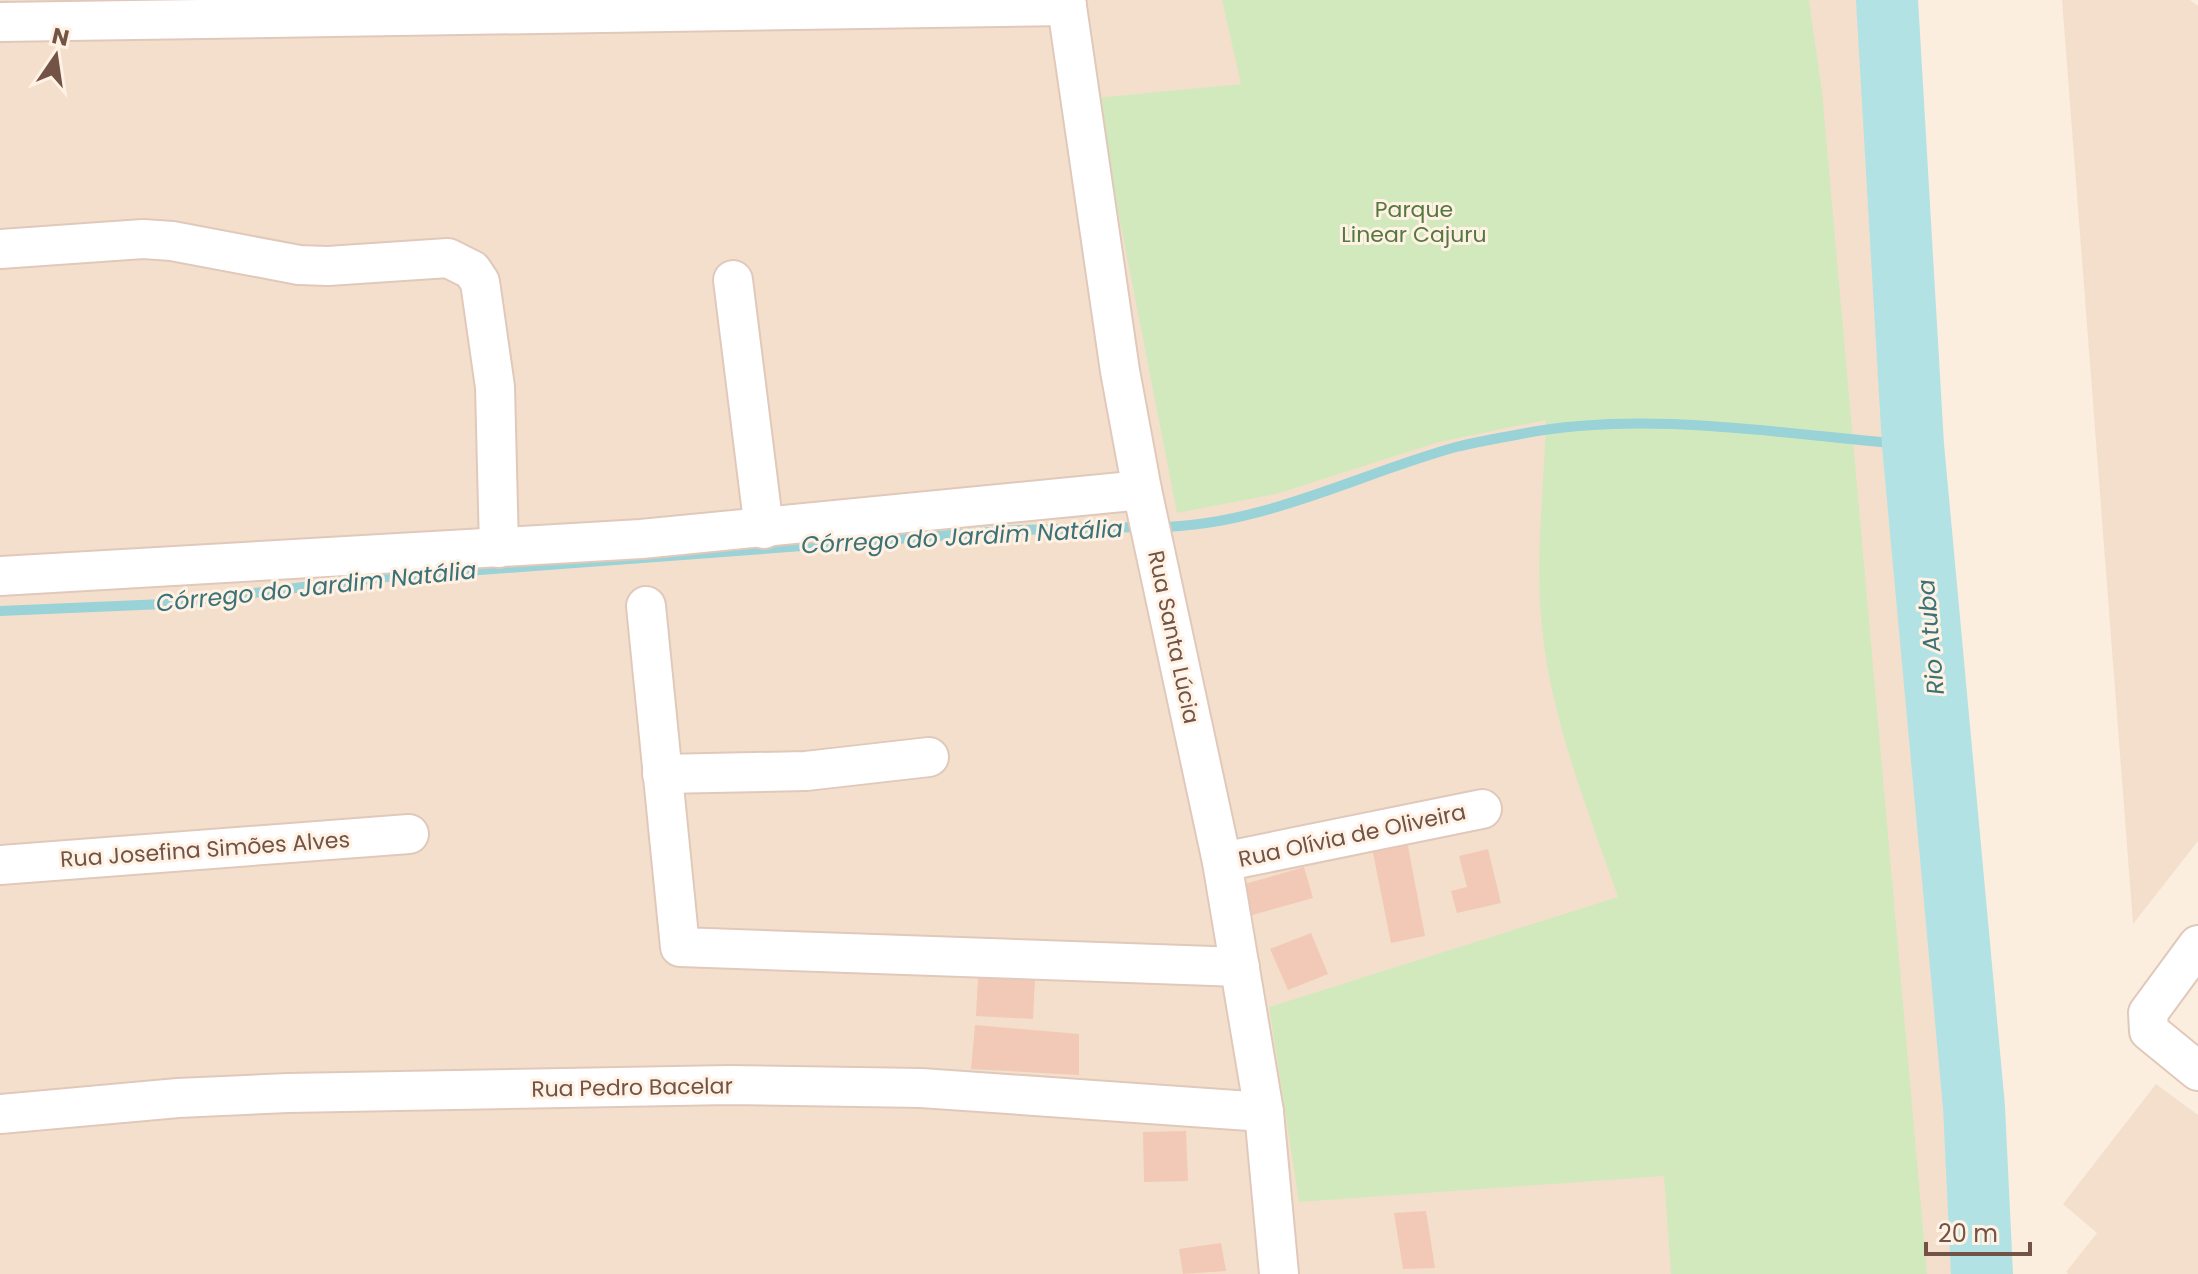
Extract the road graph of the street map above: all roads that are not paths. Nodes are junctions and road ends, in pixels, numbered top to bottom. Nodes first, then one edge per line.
1 (1067, 3) edge
2 (0, 22) edge
3 (0, 249) edge
4 (733, 280) dead end
5 (1142, 490) junction
6 (764, 529) junction
7 (499, 548) junction
8 (0, 576) edge
9 (646, 606) dead end
10 (929, 757) dead end
11 (662, 774) junction
12 (1482, 809) dead end
13 (409, 834) dead end
14 (1222, 862) junction
15 (0, 865) edge
16 (2198, 945) edge
17 (1240, 967) junction
18 (2198, 1071) edge
19 (1264, 1112) junction
20 (0, 1114) edge
21 (1279, 1274) edge

1 - 2 street
1 - 5 street, Rua Santa Lúcia
3 - 7 street
4 - 6 street
5 - 6 street
5 - 14 street, Rua Santa Lúcia
6 - 7 street
7 - 8 street
9 - 11 street
10 - 11 street
11 - 17 street
12 - 14 street, Rua Olívia de Oliveira
13 - 15 street, Rua Josefina Simões Alves
14 - 17 street, Rua Santa Lúcia
16 - 18 street
17 - 19 street, Rua Santa Lúcia
19 - 20 street, Rua Pedro Bacelar
19 - 21 street, Rua Santa Lúcia

